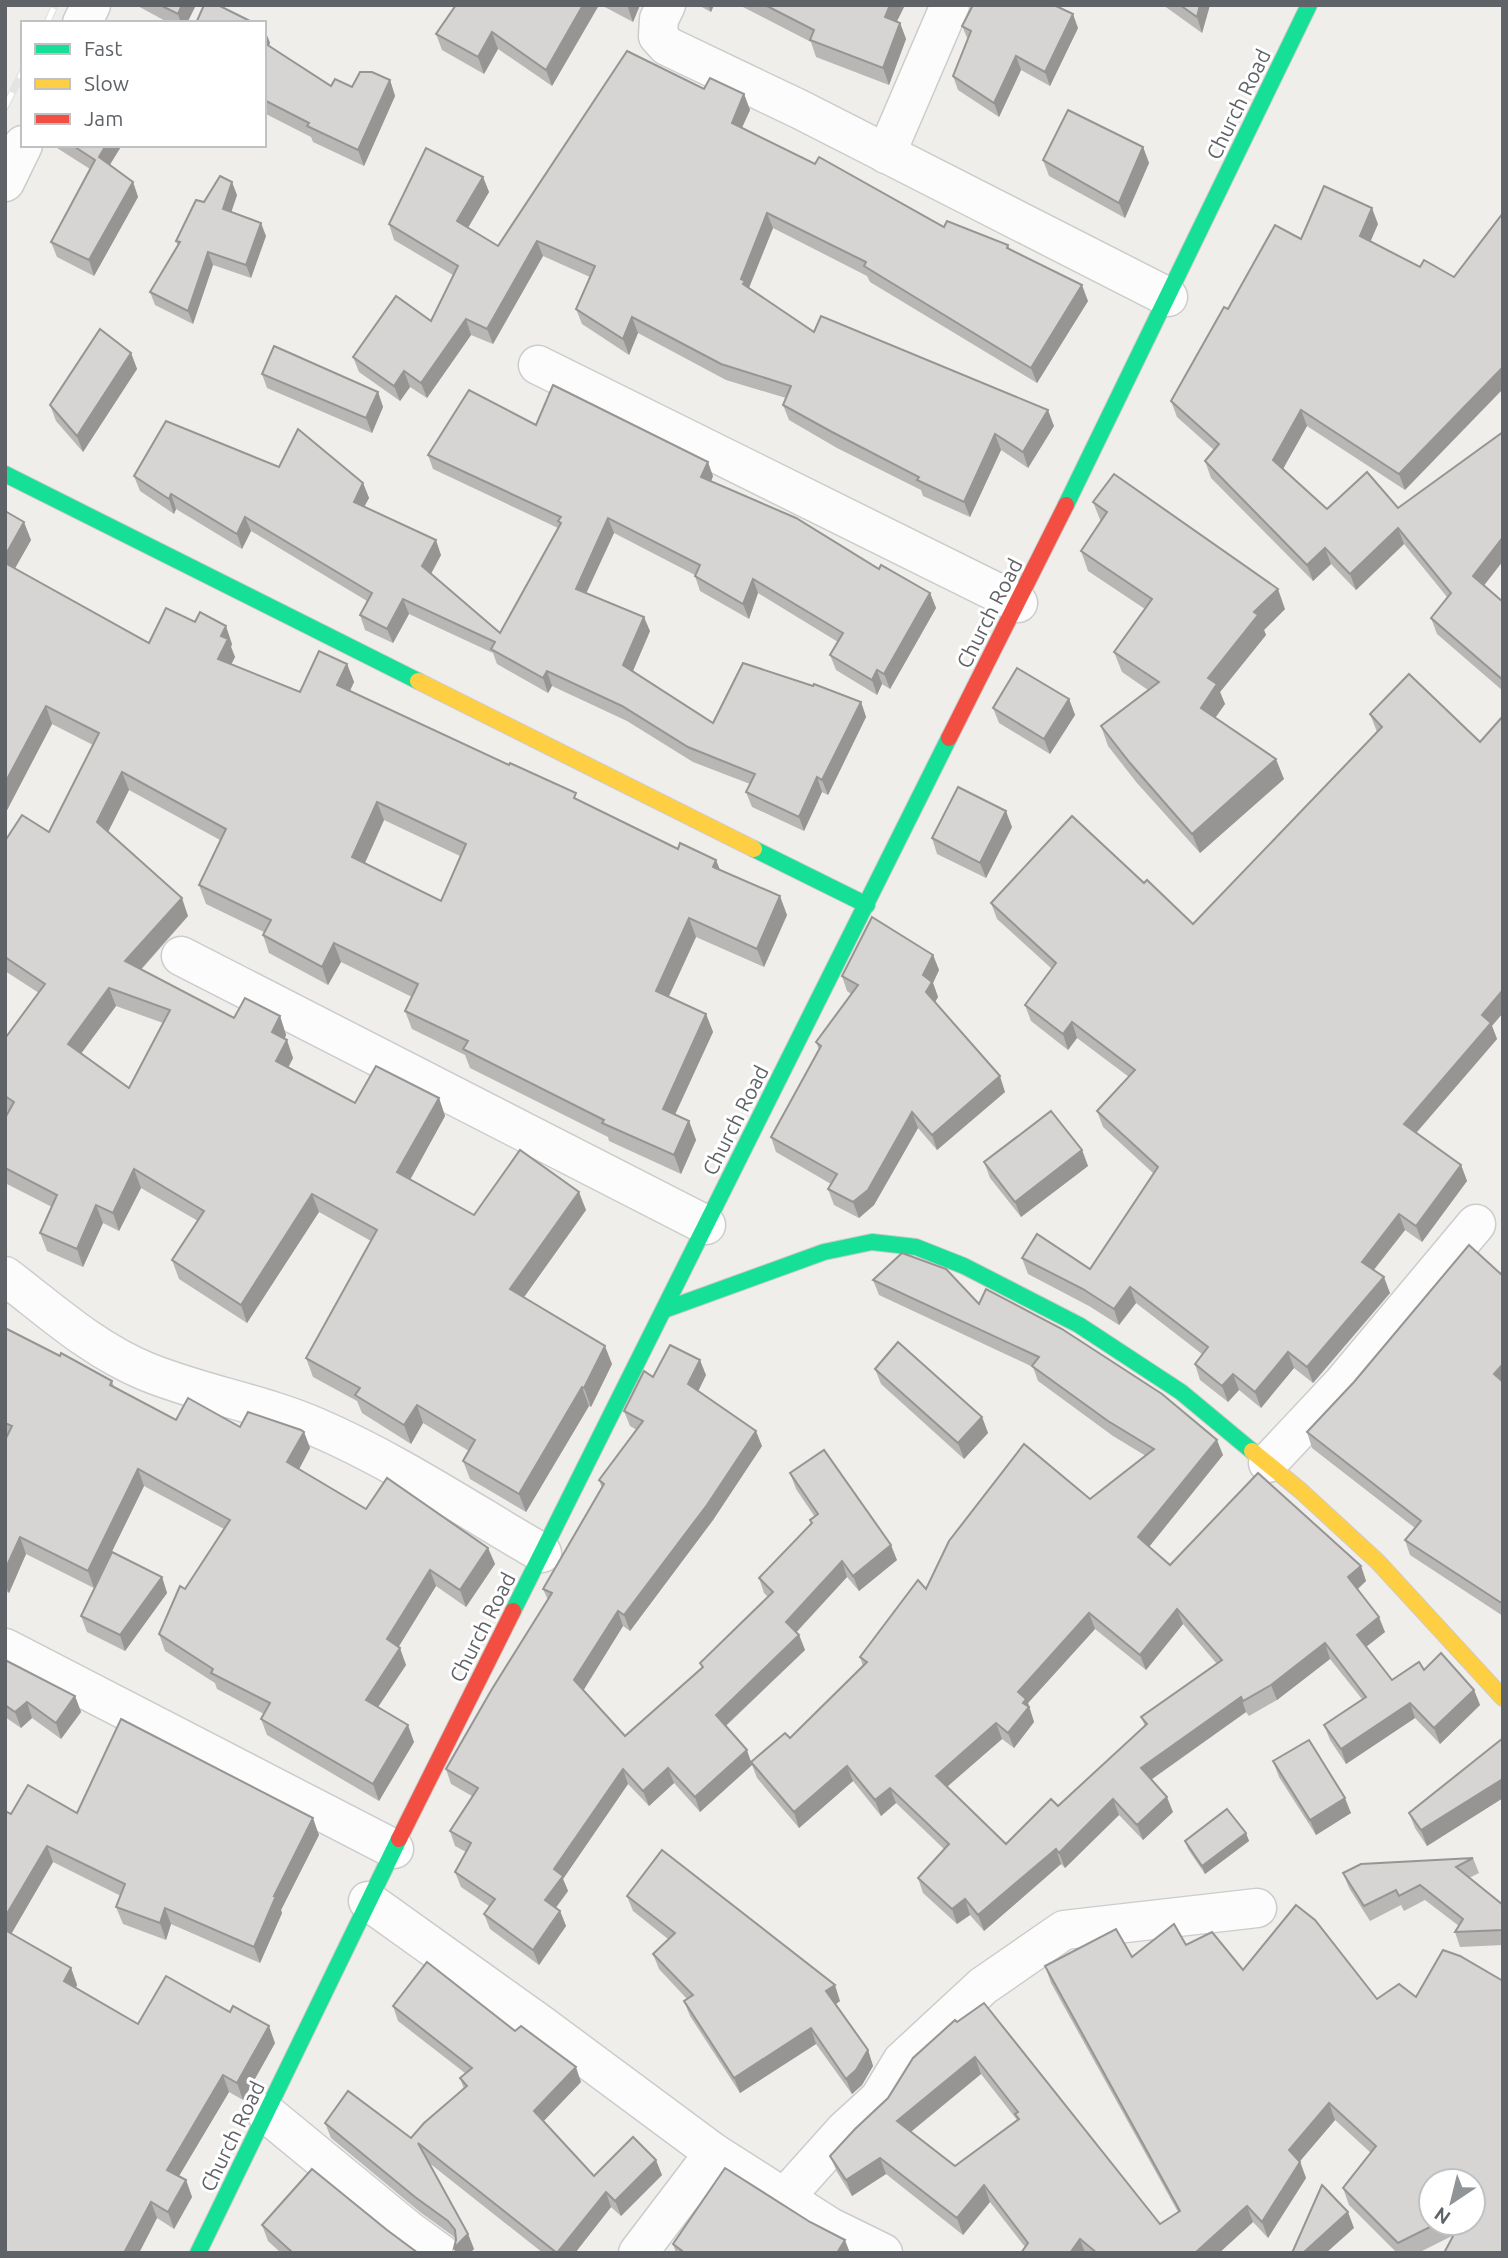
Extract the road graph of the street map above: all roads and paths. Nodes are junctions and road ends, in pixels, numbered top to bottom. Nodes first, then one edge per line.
1 (91, 5) edge
2 (666, 5) edge
3 (950, 5) edge
4 (1309, 5) edge
5 (83, 21) edge
6 (22, 147) edge
7 (886, 154) junction
8 (5, 182) edge
9 (1168, 297) junction
10 (538, 365) dead end
11 (5, 474) edge
12 (1018, 603) junction
13 (867, 905) junction
14 (181, 956) dead end
15 (1476, 1224) dead end
16 (706, 1225) junction
17 (5, 1276) edge
18 (664, 1310) junction
19 (1268, 1463) junction
20 (542, 1553) junction
21 (5, 1648) edge
22 (1503, 1698) edge
23 (394, 1849) junction
24 (368, 1901) junction
25 (1257, 1908) dead end
26 (266, 2113) junction
27 (714, 2153) junction
28 (785, 2197) junction
29 (198, 2253) edge
30 (440, 2253) edge
31 (638, 2253) edge
32 (883, 2253) edge

1 - 5 street
2 - 7 street
3 - 7 street
4 - 9 street, Church Road
6 - 8 street
7 - 9 street
9 - 12 street, Church Road
10 - 12 street
11 - 13 street
12 - 13 street, Church Road
13 - 16 street, Church Road
14 - 16 street
15 - 19 street
16 - 18 street, Church Road
17 - 20 street
18 - 19 street
18 - 20 street, Church Road
19 - 22 street
20 - 23 street, Church Road
21 - 23 street
23 - 24 street, Church Road
24 - 26 street, Church Road
24 - 27 street
25 - 28 street
26 - 29 street, Church Road
26 - 30 street
27 - 28 street
27 - 31 street
28 - 32 street

